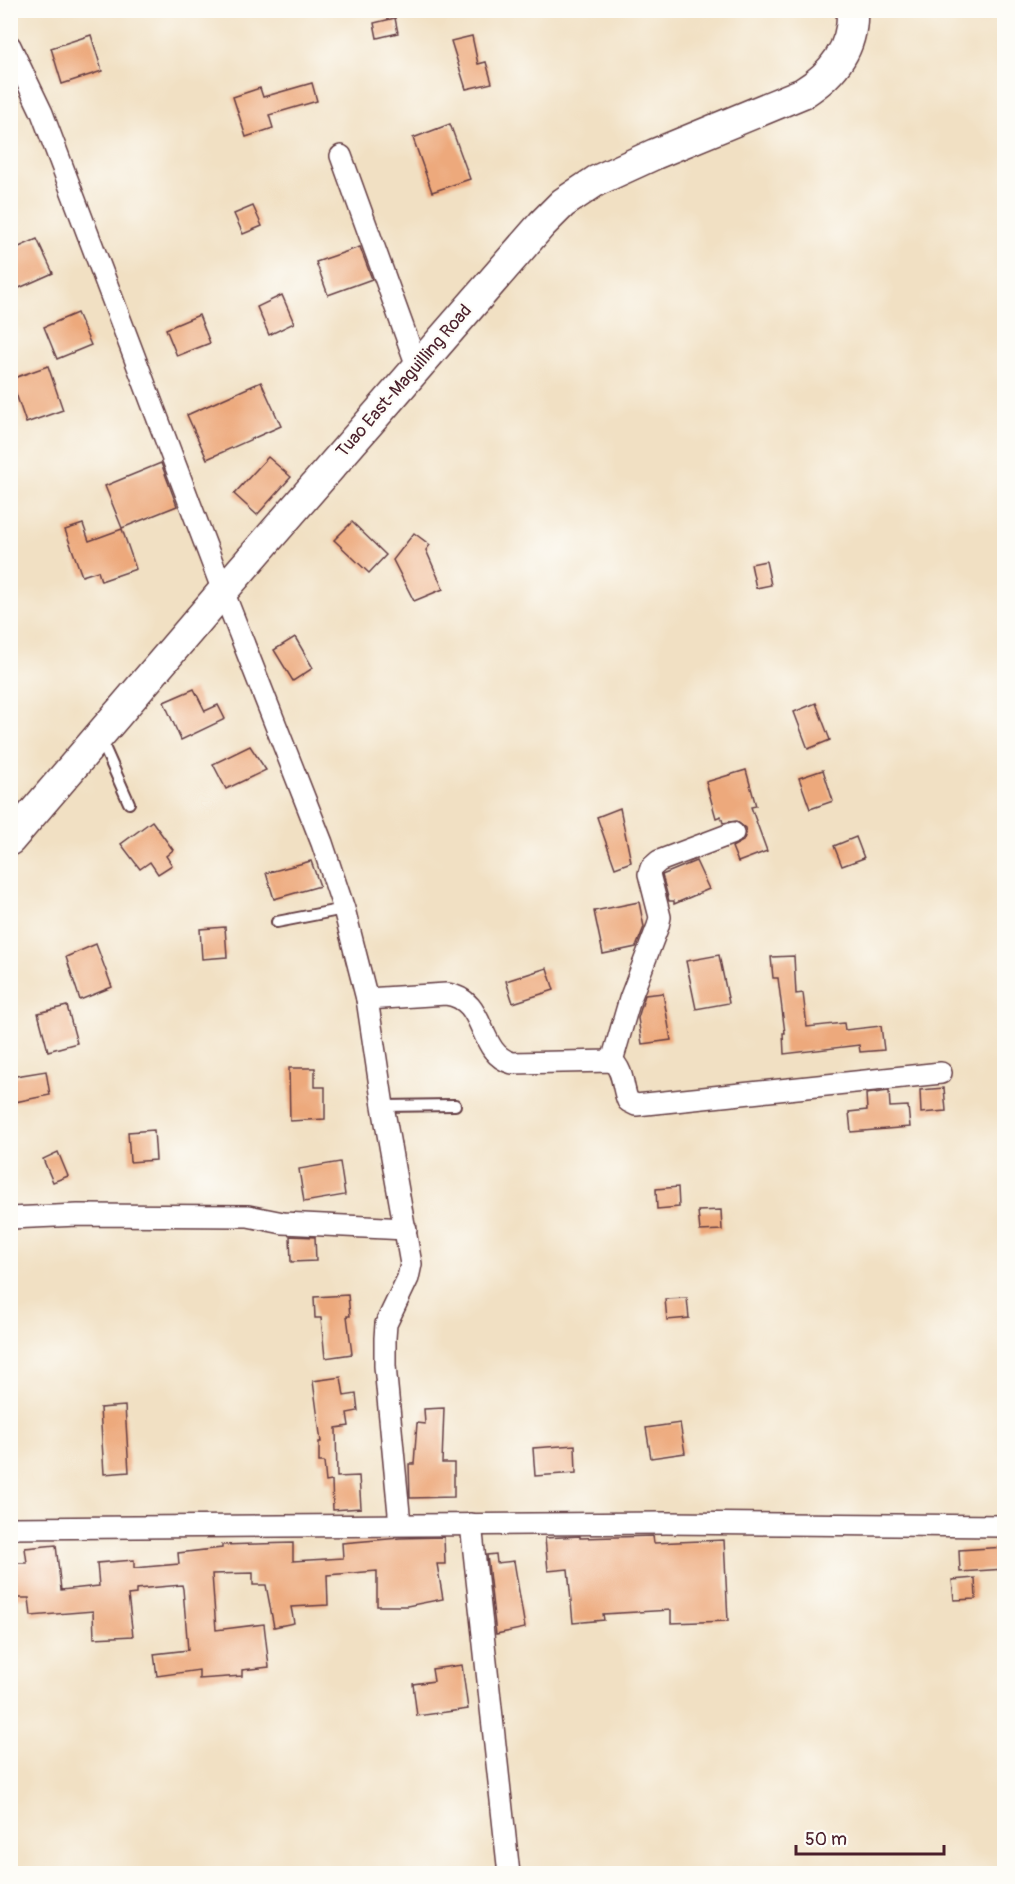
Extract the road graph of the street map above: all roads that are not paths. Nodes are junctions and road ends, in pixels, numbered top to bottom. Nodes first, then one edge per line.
1 (852, 10) edge
2 (11, 47) edge
3 (341, 156) dead end
4 (417, 366) junction
5 (223, 591) junction
6 (99, 736) junction
7 (129, 803) dead end
8 (733, 833) dead end
9 (10, 840) edge
10 (344, 909) junction
11 (277, 922) dead end
12 (367, 999) junction
13 (612, 1061) junction
14 (941, 1074) dead end
15 (455, 1105) dead end
16 (382, 1106) junction
17 (10, 1218) edge
18 (406, 1229) junction
19 (400, 1524) junction
20 (471, 1524) junction
21 (1005, 1526) edge
22 (10, 1528) edge
23 (509, 1874) edge

1 - 4 main road, Tuao East-Maguilling Road
2 - 5 street
3 - 4 street
4 - 5 main road, Tuao East-Maguilling Road
5 - 6 main road, Tuao East-Maguilling Road
5 - 10 street
6 - 7 lane
6 - 9 main road, Tuao East-Maguilling Road
8 - 13 street
10 - 11 lane
10 - 12 street
12 - 13 street
12 - 16 street
13 - 14 street
15 - 16 lane
16 - 18 street
17 - 18 street
18 - 19 street
19 - 20 street
19 - 22 street
20 - 21 street
20 - 23 street

